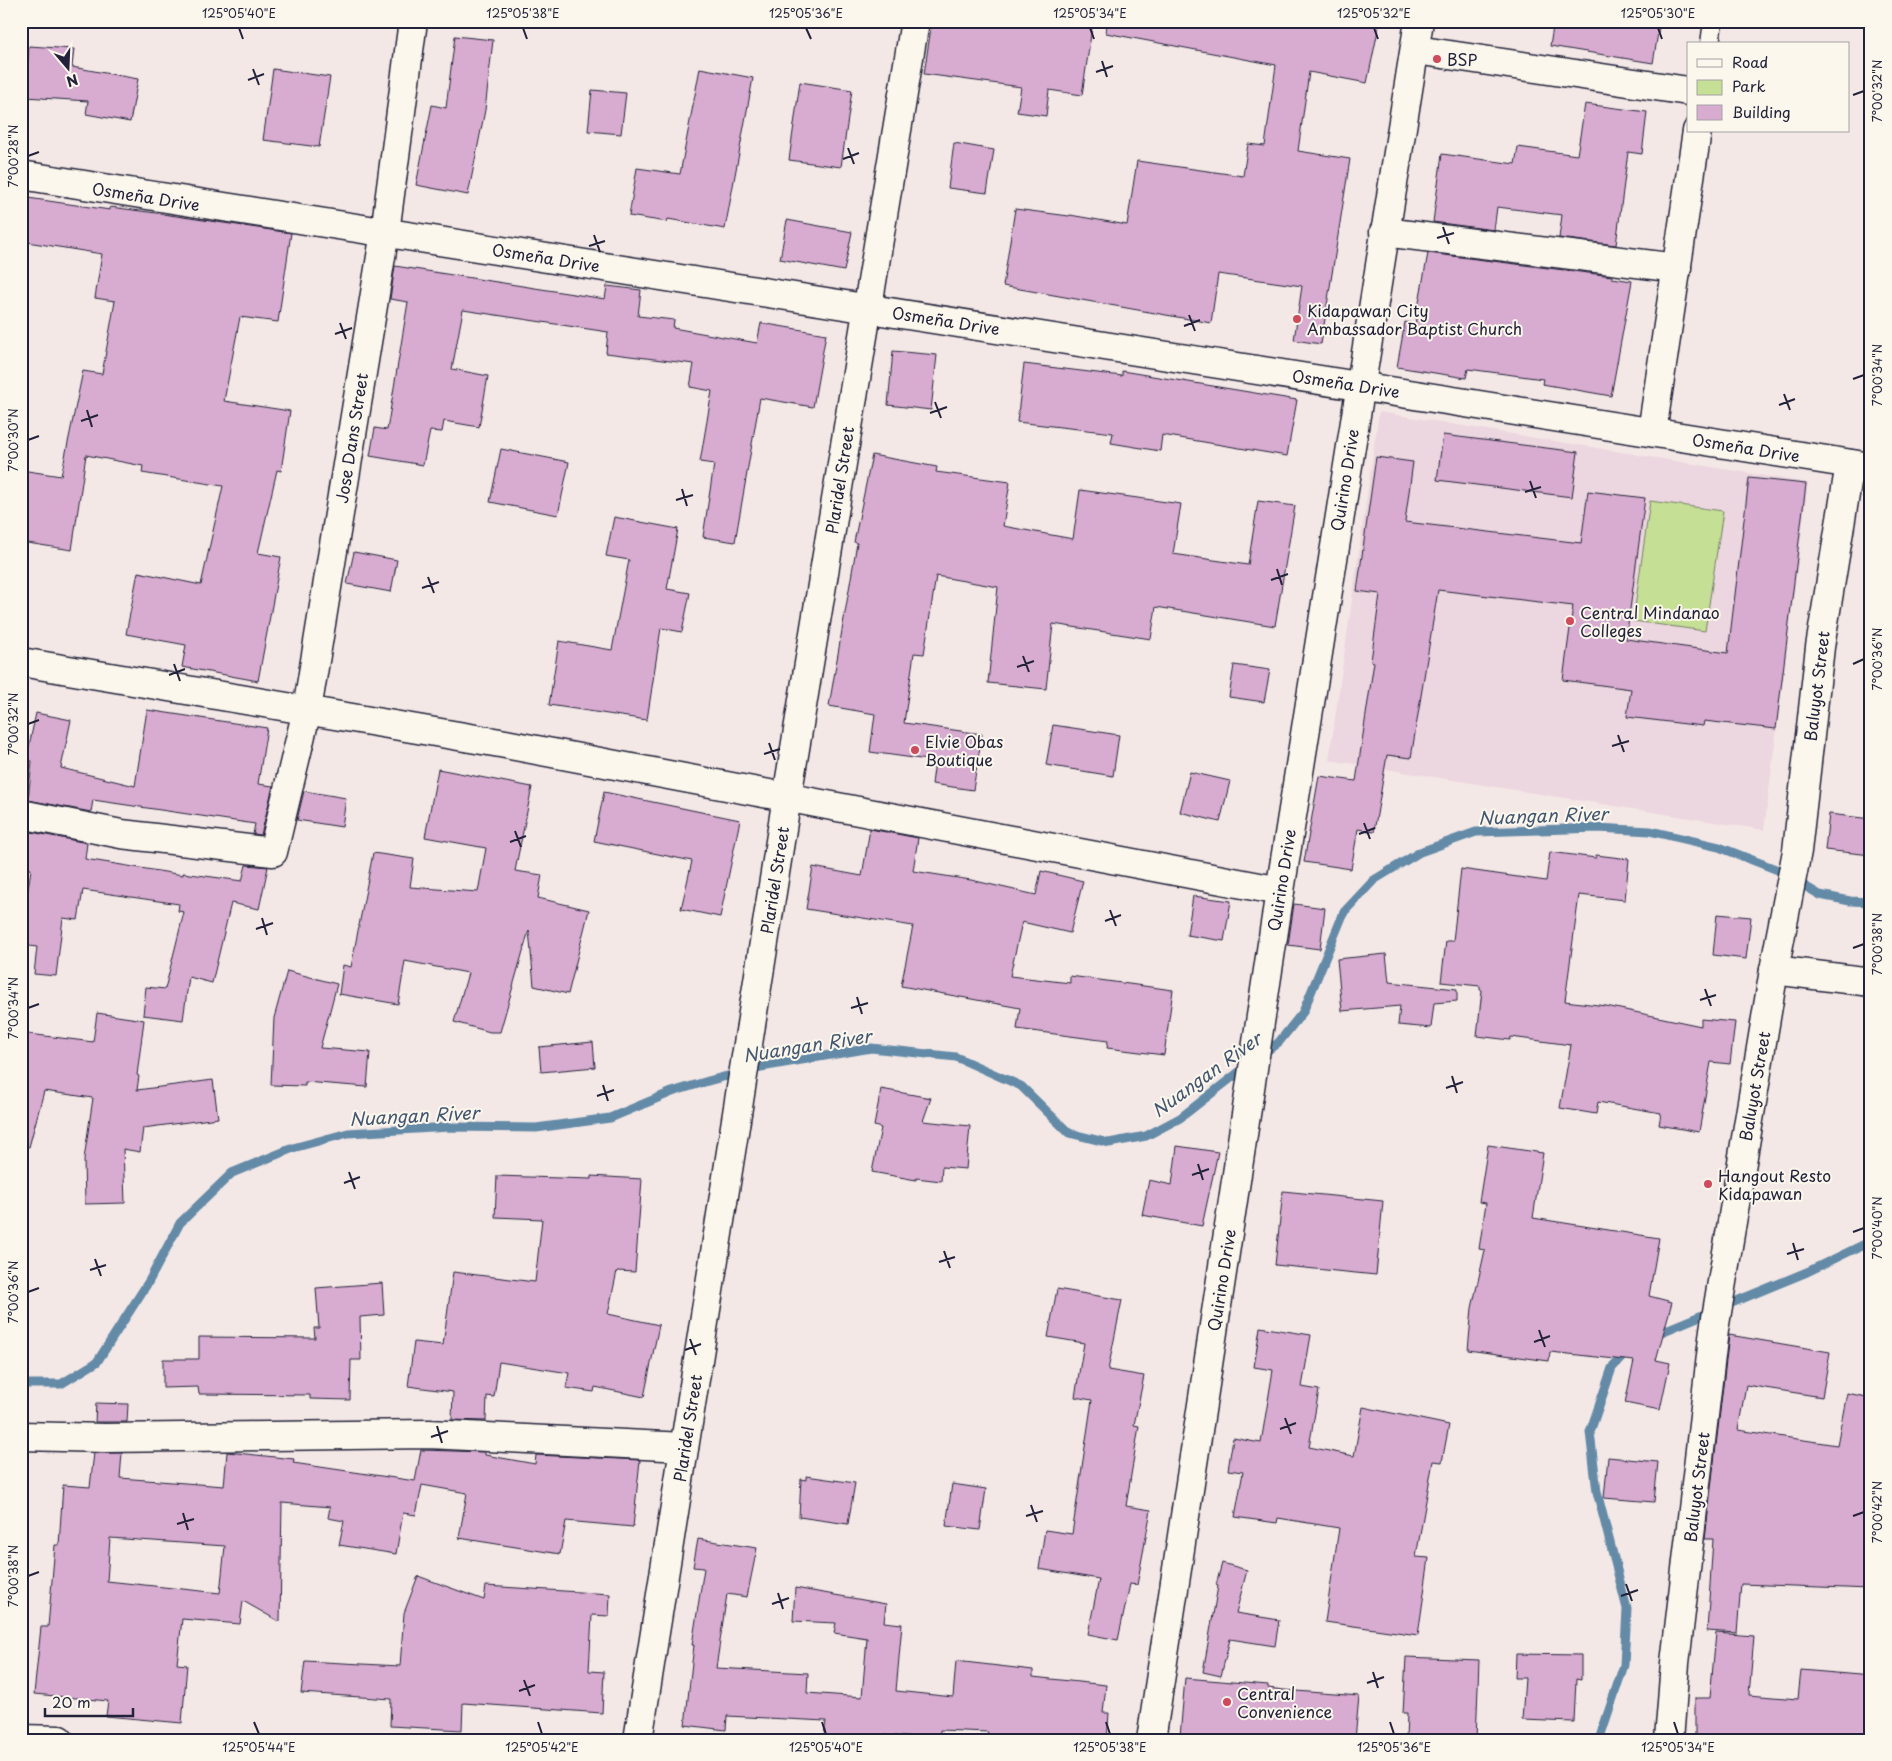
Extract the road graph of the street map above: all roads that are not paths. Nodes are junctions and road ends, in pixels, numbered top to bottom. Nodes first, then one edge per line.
1 (413, 21) edge
2 (915, 21) edge
3 (1419, 21) edge
4 (1713, 21) edge
5 (1710, 42) edge
6 (1416, 50) junction
7 (1687, 91) edge
8 (1697, 132) edge
9 (21, 175) edge
10 (385, 232) junction
11 (1384, 232) junction
12 (1677, 268) junction
13 (868, 307) junction
14 (1360, 385) junction
15 (1652, 432) junction
16 (1861, 466) edge
17 (21, 662) edge
18 (307, 710) junction
19 (787, 797) junction
20 (21, 814) edge
21 (1280, 890) junction
22 (1774, 970) junction
23 (1871, 982) edge
24 (21, 1436) edge
25 (684, 1447) junction
26 (21, 1738) edge
27 (59, 1740) edge
28 (638, 1740) edge
29 (1151, 1740) edge
30 (1669, 1740) edge

1 - 10 street, Jose Dans Street
2 - 13 street, Plaridel Street
3 - 6 street, Quirino Drive
4 - 5 lane
6 - 7 street
6 - 11 street, Quirino Drive
8 - 12 street
9 - 10 street, Osmeña Drive
10 - 13 street, Osmeña Drive
10 - 18 street, Jose Dans Street
11 - 12 street
11 - 14 street, Quirino Drive
12 - 15 street
13 - 14 street, Osmeña Drive
13 - 19 street, Plaridel Street
14 - 15 street, Osmeña Drive
14 - 21 street, Quirino Drive
15 - 16 street, Osmeña Drive
16 - 22 street, Baluyot Street
17 - 18 street
18 - 19 street
18 - 20 street, Jose Dans Street
19 - 21 street
19 - 25 street, Plaridel Street
21 - 29 street, Quirino Drive
22 - 23 street
22 - 30 street, Baluyot Street
24 - 25 street
25 - 28 street, Plaridel Street
26 - 27 street

